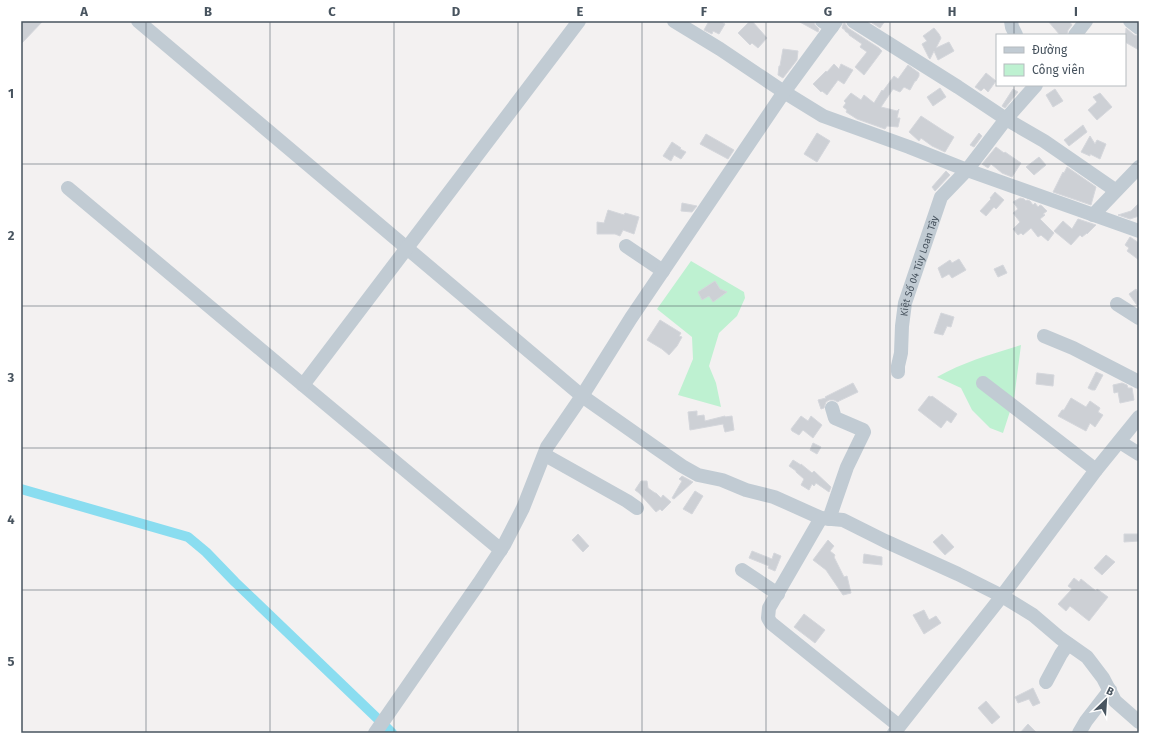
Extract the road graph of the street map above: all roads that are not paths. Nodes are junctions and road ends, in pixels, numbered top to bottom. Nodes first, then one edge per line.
1 (138, 21) edge
2 (578, 21) edge
3 (674, 21) edge
4 (853, 21) edge
5 (1012, 21) edge
6 (1086, 21) edge
7 (1130, 21) edge
8 (830, 23) edge
9 (1139, 28) edge
10 (1016, 34) edge
11 (1076, 34) edge
12 (1035, 86) edge
13 (784, 92) junction
14 (1006, 119) junction
15 (1139, 167) edge
16 (968, 170) junction
17 (68, 188) dead end
18 (1116, 190) junction
19 (1093, 215) junction
20 (1139, 231) edge
21 (626, 246) dead end
22 (407, 248) junction
23 (663, 271) junction
24 (1117, 304) dead end
25 (1139, 318) edge
26 (1044, 336) dead end
27 (898, 372) dead end
28 (1139, 382) edge
29 (983, 383) dead end
30 (303, 385) junction
31 (582, 396) junction
32 (832, 408) dead end
33 (1139, 417) edge
34 (1120, 442) junction
35 (1139, 454) edge
36 (545, 455) junction
37 (1096, 470) junction
38 (637, 508) dead end
39 (825, 518) junction
40 (501, 550) junction
41 (742, 570) dead end
42 (778, 594) junction
43 (1002, 596) junction
44 (1068, 644) junction
45 (1046, 682) dead end
46 (1110, 690) junction
47 (1139, 722) edge
48 (380, 726) edge
49 (896, 729) edge
50 (1079, 733) edge

1 - 22 street
2 - 22 street
3 - 13 street
4 - 14 street
5 - 10 street
6 - 11 street
7 - 9 street
8 - 13 street
12 - 14 street, Kiệt Số 04 Túy Loan Tây
13 - 16 street
13 - 23 street
14 - 16 street, Kiệt Số 04 Túy Loan Tây
14 - 18 street
15 - 18 street
16 - 19 street
16 - 27 street, Kiệt Số 04 Túy Loan Tây
17 - 30 street
18 - 19 street
19 - 20 street
21 - 23 street
22 - 30 street
22 - 31 street
23 - 31 street
24 - 25 street
26 - 28 street
29 - 37 street
30 - 40 street
31 - 36 street
31 - 39 street
32 - 39 street
33 - 34 street
34 - 35 street
34 - 37 street
36 - 38 street
36 - 40 street
37 - 43 street
39 - 42 street
39 - 43 street
40 - 48 street
41 - 42 street
42 - 49 street
43 - 44 street
43 - 49 street
44 - 45 street
44 - 46 street
46 - 47 street
46 - 50 street

